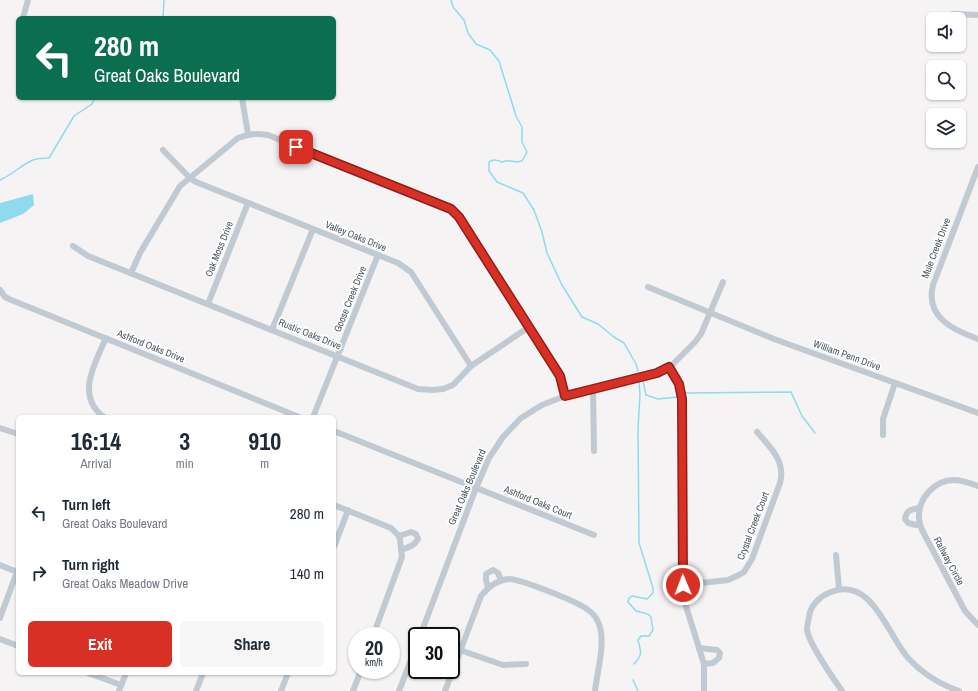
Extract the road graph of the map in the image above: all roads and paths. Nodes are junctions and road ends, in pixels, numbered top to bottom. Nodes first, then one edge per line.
1 (28, 0) edge
2 (966, 15) edge
3 (978, 15) edge
4 (24, 16) edge
5 (242, 100) edge
6 (248, 134) junction
7 (163, 150) dead end
8 (978, 167) edge
9 (190, 178) junction
10 (248, 203) junction
11 (313, 229) junction
12 (73, 246) dead end
13 (378, 255) junction
14 (131, 273) junction
15 (723, 282) dead end
16 (648, 287) dead end
17 (0, 290) edge
18 (208, 304) junction
19 (711, 313) junction
20 (529, 327) junction
21 (272, 330) junction
22 (106, 338) junction
23 (978, 339) edge
24 (338, 356) junction
25 (472, 366) junction
26 (669, 367) junction
27 (896, 383) junction
28 (593, 389) junction
29 (565, 396) junction
30 (978, 413) edge
31 (102, 415) edge
32 (294, 415) edge
33 (314, 415) edge
34 (0, 428) edge
35 (336, 432) edge
36 (757, 432) dead end
37 (16, 433) edge
38 (883, 435) dead end
39 (594, 451) dead end
40 (978, 486) edge
41 (476, 488) junction
42 (336, 506) edge
43 (920, 508) junction
44 (348, 510) junction
45 (920, 524) junction
46 (594, 535) dead end
47 (399, 536) junction
48 (336, 542) edge
49 (401, 550) junction
50 (836, 555) dead end
51 (0, 565) edge
52 (16, 569) edge
53 (16, 575) edge
54 (501, 580) junction
55 (683, 585) junction
56 (488, 588) junction
57 (839, 588) junction
58 (0, 618) edge
59 (978, 625) edge
60 (376, 627) edge
61 (423, 627) edge
62 (0, 639) edge
63 (16, 645) edge
64 (699, 648) junction
65 (460, 650) joint
66 (526, 664) dead end
67 (704, 664) junction
68 (408, 668) edge
69 (92, 675) edge
70 (125, 675) edge
71 (202, 675) edge
72 (287, 675) edge
73 (358, 679) edge
74 (449, 679) edge
75 (120, 688) edge
76 (196, 691) edge
77 (281, 691) edge
78 (353, 691) edge
79 (399, 691) edge
80 (445, 691) edge
81 (595, 691) edge
82 (704, 691) edge
83 (842, 691) edge
84 (959, 691) edge

1 - 4 street
2 - 3 street
5 - 6 street
6 - 9 street
6 - 20 street
7 - 9 street, Valley Oaks Drive
8 - 23 street, Mule Creek Drive
9 - 10 street, Valley Oaks Drive
9 - 14 street
10 - 11 street, Valley Oaks Drive
10 - 18 street, Oak Moss Drive
11 - 13 street, Valley Oaks Drive
11 - 21 street
12 - 14 street, Rustic Oaks Drive
13 - 24 street, Goose Creek Drive
13 - 25 street, Valley Oaks Drive
14 - 18 street, Rustic Oaks Drive
15 - 19 street, Great Oaks Boulevard
16 - 19 street, William Penn Drive
17 - 22 street, Ashford Oaks Drive
18 - 21 street, Rustic Oaks Drive
19 - 26 street, Great Oaks Boulevard
19 - 27 street, William Penn Drive
20 - 25 street, Rustic Oaks Drive
20 - 29 street
21 - 24 street, Rustic Oaks Drive
22 - 31 street
22 - 32 street, Ashford Oaks Drive
24 - 25 street, Rustic Oaks Drive
24 - 33 street, Goose Creek Drive
26 - 28 street, Great Oaks Boulevard
26 - 55 street
27 - 30 street, William Penn Drive
27 - 38 street
28 - 29 street, Great Oaks Boulevard
28 - 39 street
29 - 41 street, Great Oaks Boulevard
34 - 37 street
35 - 41 street
36 - 55 street, Crystal Creek Court
40 - 43 street, Railway Circle
41 - 46 street, Ashford Oaks Court
41 - 61 street, Great Oaks Boulevard
42 - 44 street
43 - 45 street, Railway Circle
43 - 45 street, Railway Circle
44 - 47 street
44 - 48 street
45 - 59 street, Railway Circle
47 - 49 street
47 - 49 street
49 - 60 street
50 - 57 street
51 - 52 street
53 - 58 street
54 - 56 street
54 - 56 street
54 - 81 street
55 - 64 street
56 - 65 street
57 - 83 street
57 - 84 street
62 - 63 street
64 - 67 street
64 - 67 street
65 - 66 street
67 - 82 street
68 - 79 street
69 - 75 street
70 - 75 street
71 - 76 street
72 - 77 street
73 - 78 street
74 - 80 street

